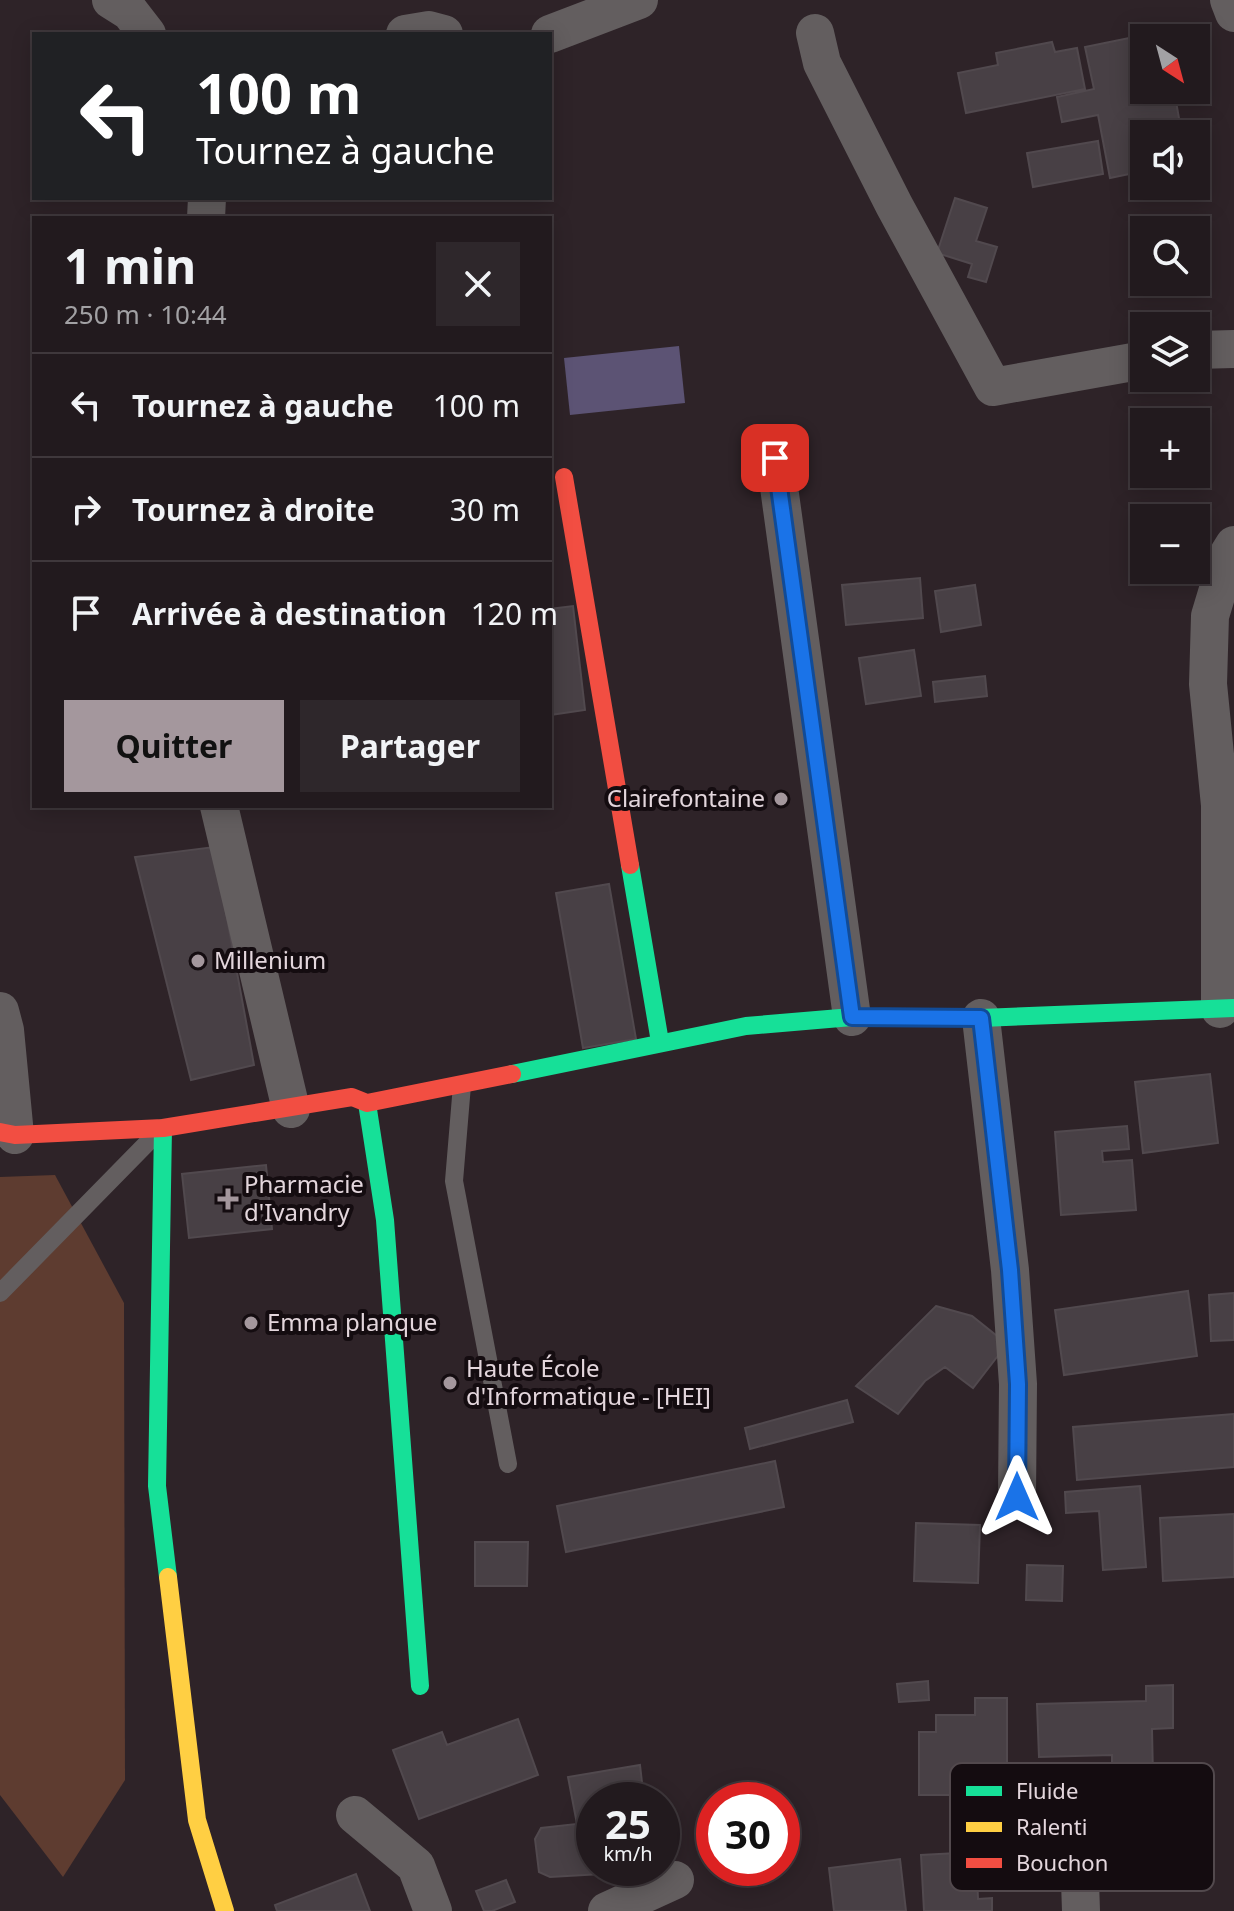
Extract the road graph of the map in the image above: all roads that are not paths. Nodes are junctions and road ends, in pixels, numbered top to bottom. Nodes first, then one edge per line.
1 (111, 0) edge
2 (639, 0) edge
3 (1229, 0) edge
4 (1234, 13) edge
5 (145, 32) edge
6 (552, 33) edge
7 (815, 33) dead end
8 (1234, 349) edge
9 (1210, 350) edge
10 (1130, 363) edge
11 (775, 458) dead end
12 (564, 477) dead end
13 (1234, 545) edge
14 (219, 808) edge
15 (1227, 1009) edge
16 (0, 1011) edge
17 (852, 1017) junction
18 (981, 1018) junction
19 (660, 1042) junction
20 (462, 1082) junction
21 (367, 1103) junction
22 (291, 1109) junction
23 (163, 1128) junction
24 (8, 1134) edge
25 (0, 1293) edge
26 (508, 1464) dead end
27 (1017, 1497) dead end
28 (420, 1686) dead end
29 (355, 1815) dead end
30 (662, 1886) edge
31 (1080, 1891) edge
32 (225, 1911) edge
33 (433, 1911) edge
34 (607, 1911) edge
35 (1081, 1911) edge

1 - 5 street
2 - 6 street
3 - 4 street
7 - 10 street
8 - 9 street
11 - 17 street
12 - 19 street
13 - 15 street
14 - 22 street
15 - 18 street
16 - 24 street
17 - 18 street
17 - 19 street
18 - 27 street
19 - 20 street
20 - 21 street
20 - 26 lane
21 - 22 street
21 - 28 street
22 - 23 street
23 - 24 street
23 - 25 lane
23 - 32 street
29 - 33 street
30 - 34 street
31 - 35 street

